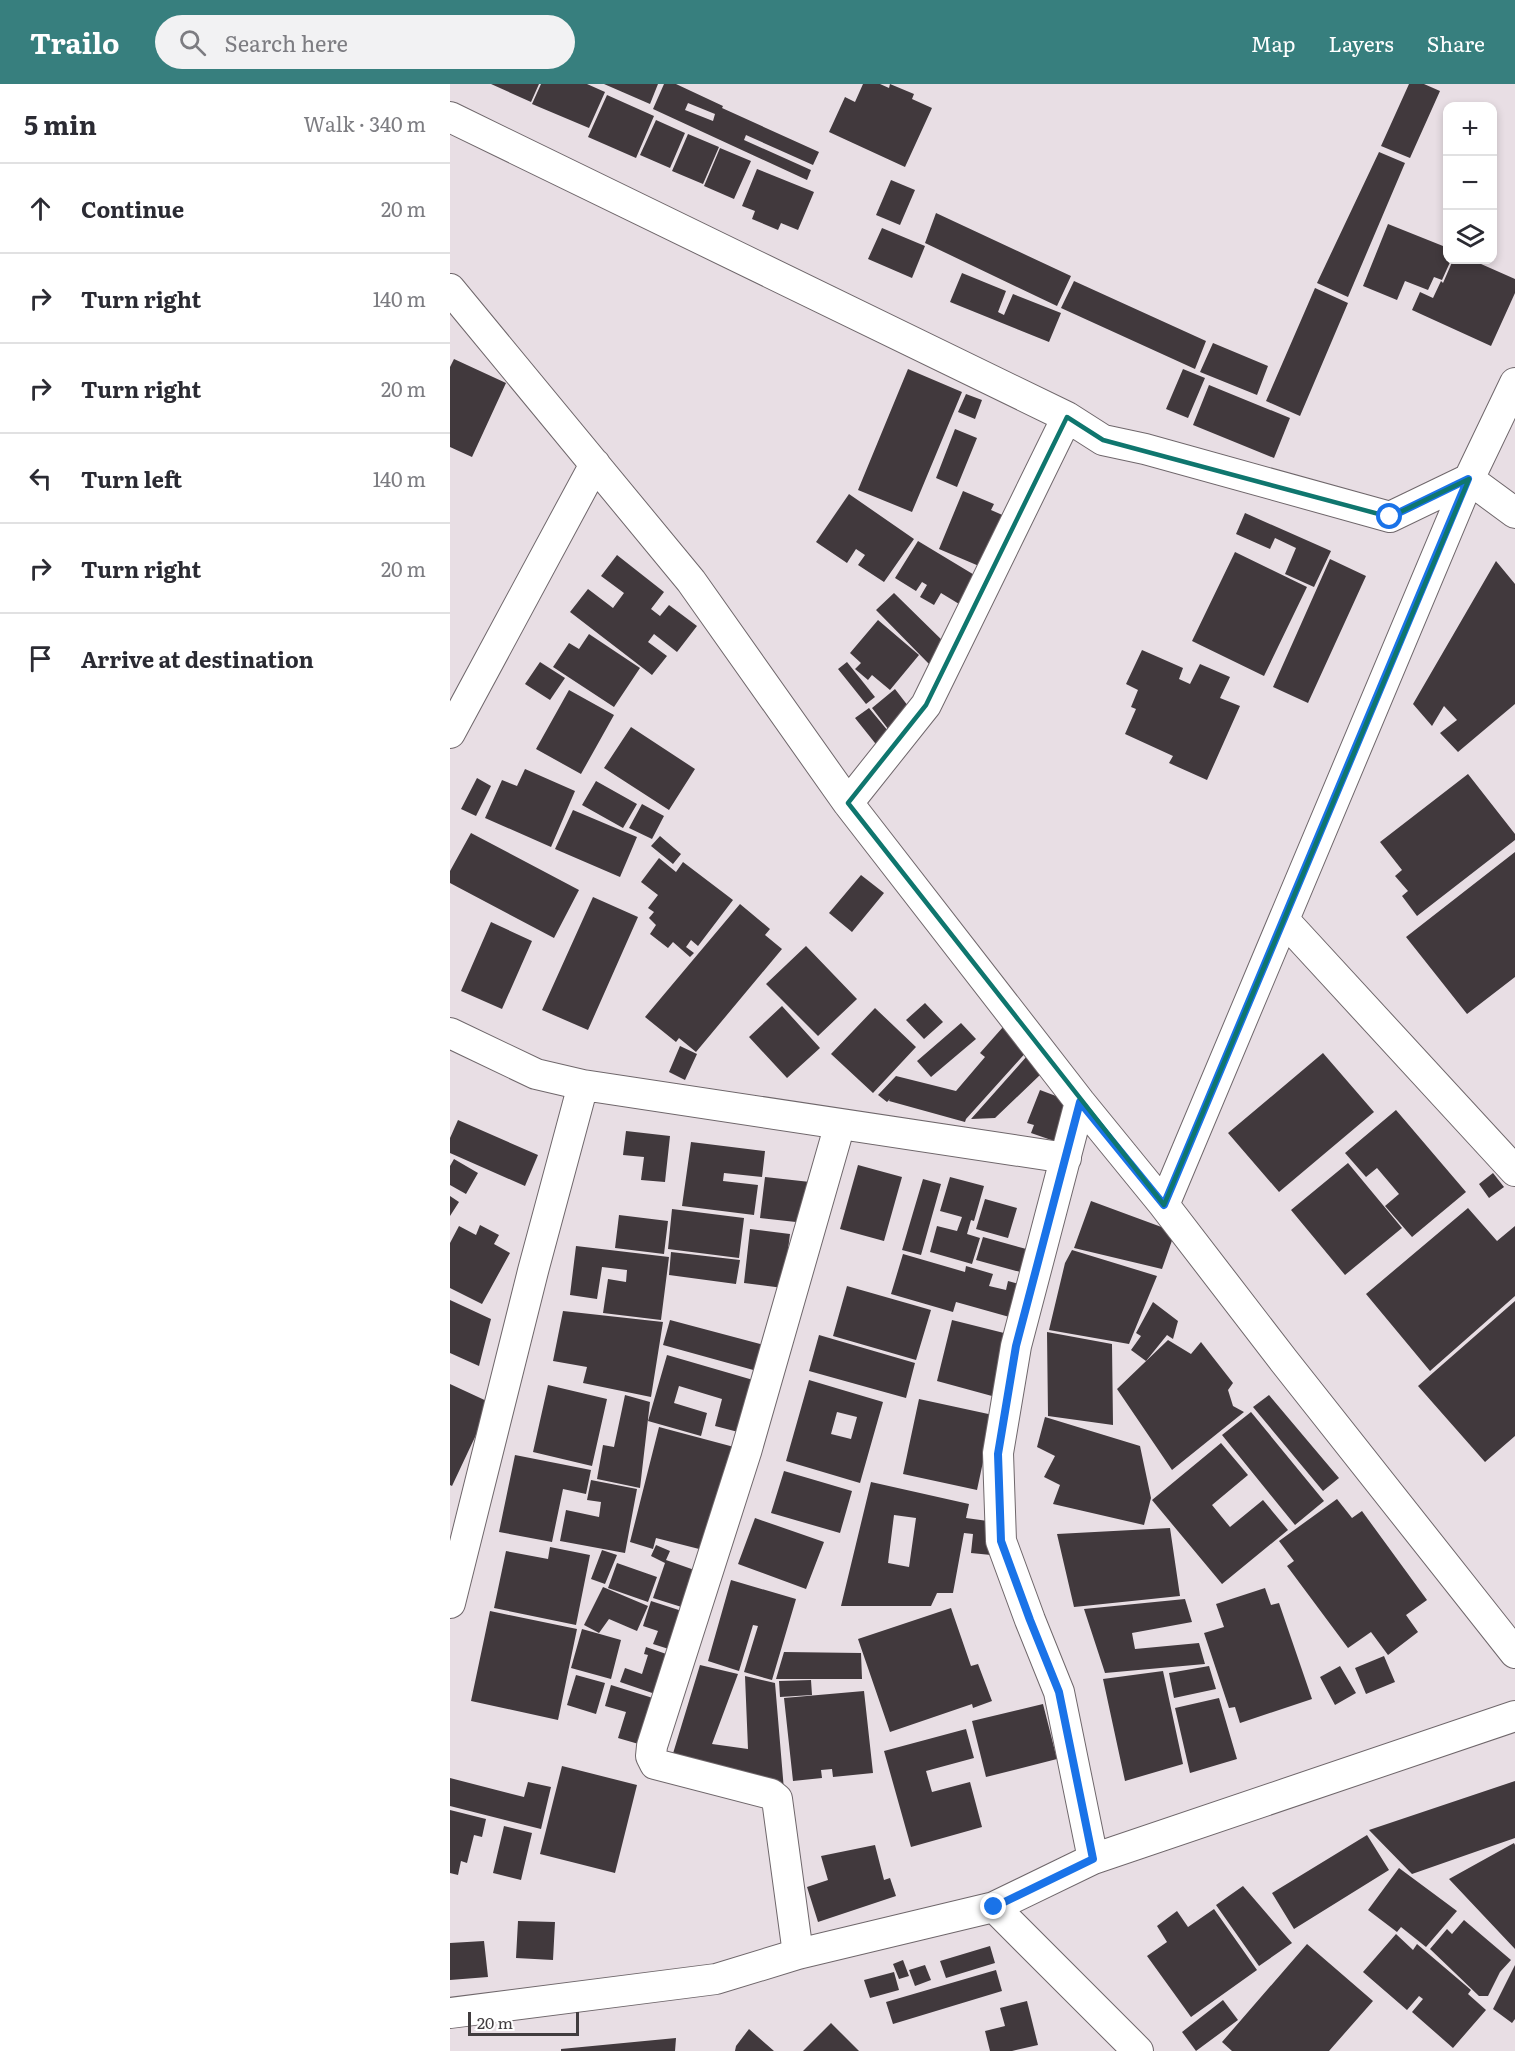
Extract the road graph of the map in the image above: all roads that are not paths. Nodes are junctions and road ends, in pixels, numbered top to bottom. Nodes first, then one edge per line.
1 (450, 117) edge
2 (450, 289) edge
3 (1515, 382) edge
4 (1067, 417) junction
5 (595, 464) junction
6 (1468, 479) junction
7 (1515, 513) edge
8 (450, 733) edge
9 (848, 803) junction
10 (1284, 920) junction
11 (450, 1033) edge
12 (583, 1085) junction
13 (1080, 1102) junction
14 (840, 1124) junction
15 (1066, 1158) junction
16 (1515, 1171) edge
17 (1164, 1205) junction
18 (450, 1603) edge
19 (1515, 1653) edge
20 (1515, 1716) edge
21 (1093, 1859) junction
22 (994, 1907) junction
23 (798, 1954) junction
24 (450, 2013) edge
25 (1138, 2051) edge

1 - 4 street
2 - 5 street
3 - 6 street
4 - 6 street
4 - 9 street
5 - 8 street
5 - 9 street
6 - 7 street
6 - 10 street
9 - 13 street
10 - 16 street
10 - 17 street
11 - 12 street
12 - 14 street
12 - 18 street
13 - 15 street
13 - 17 street
14 - 15 street
14 - 23 street
15 - 21 street
17 - 19 street
20 - 21 street
21 - 22 street
22 - 23 street
22 - 25 street
23 - 24 street

